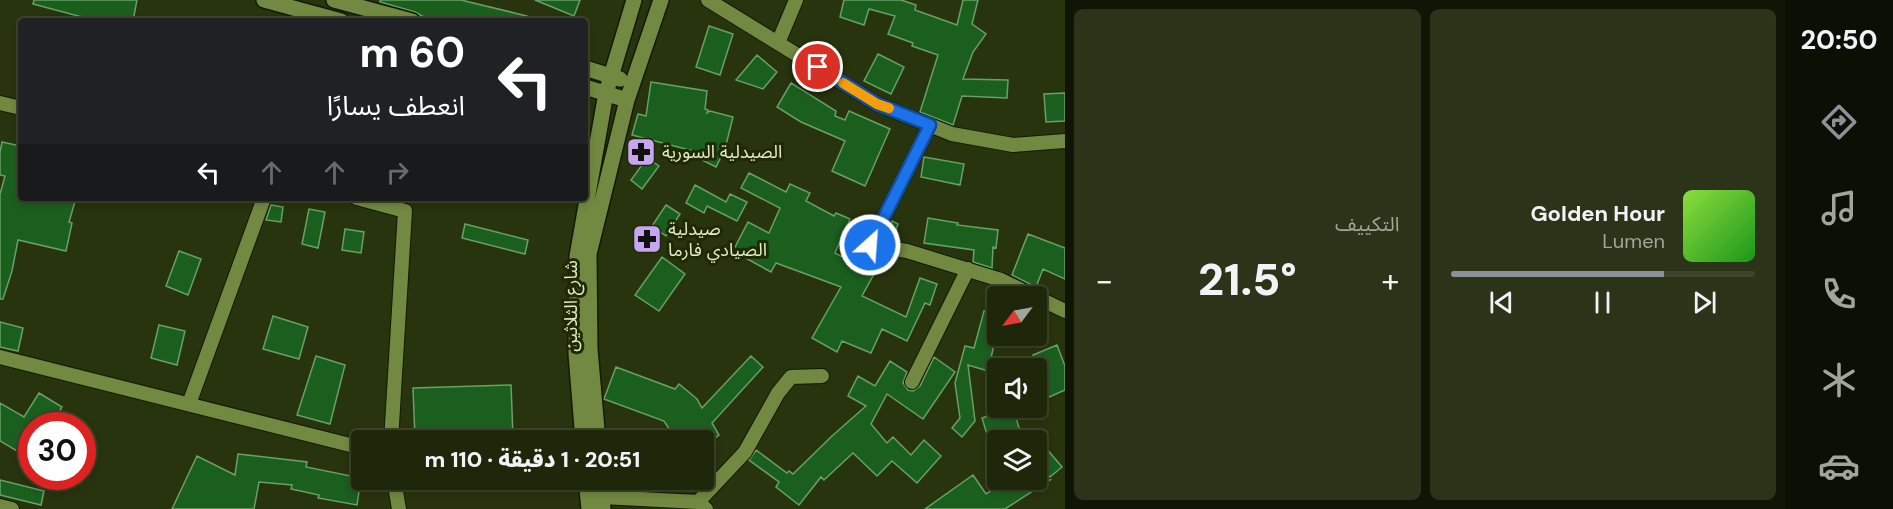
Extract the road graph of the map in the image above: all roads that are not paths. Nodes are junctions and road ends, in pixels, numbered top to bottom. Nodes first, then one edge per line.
1 (264, 0) edge
2 (334, 0) edge
3 (634, 0) edge
4 (661, 0) edge
5 (708, 0) edge
6 (796, 0) edge
7 (330, 18) edge
8 (401, 18) edge
9 (778, 43) junction
10 (588, 69) edge
11 (611, 75) junction
12 (632, 83) junction
13 (588, 88) edge
14 (606, 93) junction
15 (627, 100) junction
16 (0, 103) edge
17 (18, 107) edge
18 (930, 125) junction
19 (1065, 141) edge
20 (588, 191) edge
21 (263, 201) edge
22 (368, 201) edge
23 (586, 201) edge
24 (968, 269) junction
25 (1065, 311) edge
26 (0, 357) edge
27 (822, 376) dead end
28 (912, 382) dead end
29 (189, 404) junction
30 (392, 430) edge
31 (582, 430) edge
32 (597, 430) edge
33 (351, 445) edge
34 (396, 490) edge
35 (587, 490) edge
36 (603, 503) edge
37 (702, 505) edge
38 (0, 506) edge
39 (12, 509) edge
40 (399, 509) edge
41 (589, 509) edge

1 - 7 main road
2 - 8 main road
3 - 11 main road, شارع الثلاثين
4 - 12 main road, شارع الثلاثين
5 - 9 street
6 - 9 street
9 - 18 street
10 - 11 main road
11 - 12 main road
11 - 14 main road, شارع الثلاثين
12 - 15 main road, شارع الثلاثين
13 - 14 main road
14 - 15 main road
14 - 20 main road, شارع الثلاثين
15 - 32 main road, شارع الثلاثين
16 - 17 street
18 - 19 street
18 - 24 street
21 - 29 street
22 - 30 street
23 - 31 main road, شارع الثلاثين
24 - 25 street
24 - 28 street
26 - 29 street
27 - 37 street
29 - 33 street
34 - 40 street
35 - 41 main road
36 - 37 street
38 - 39 street

